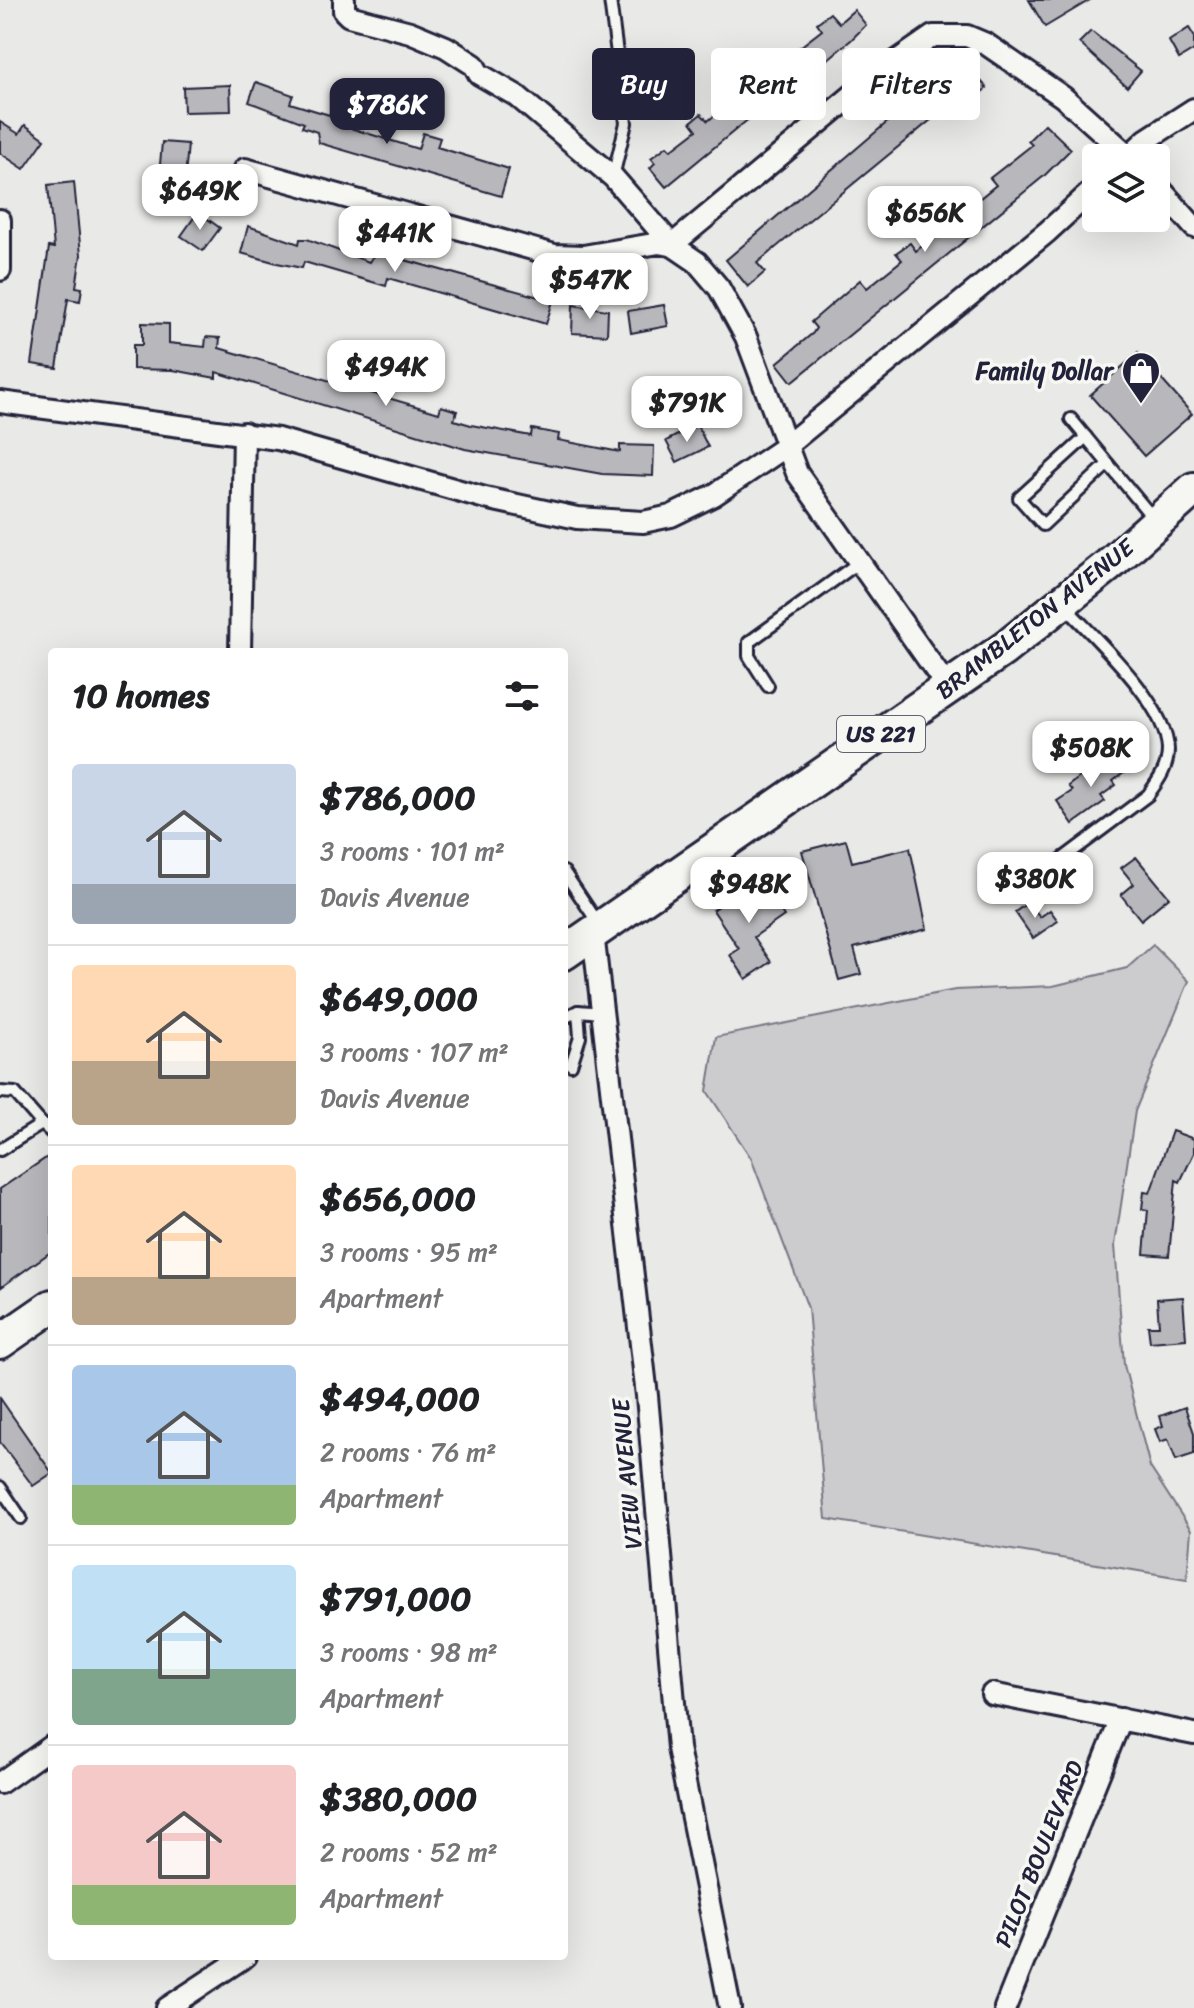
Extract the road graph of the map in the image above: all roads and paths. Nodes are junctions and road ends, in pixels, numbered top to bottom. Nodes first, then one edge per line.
1 (344, 0) edge
2 (610, 0) edge
3 (1194, 109) edge
4 (1115, 144) edge
5 (1142, 144) edge
6 (245, 169) dead end
7 (613, 177) junction
8 (1082, 199) edge
9 (1170, 200) edge
10 (0, 220) edge
11 (1194, 227) edge
12 (672, 245) junction
13 (0, 270) edge
14 (0, 402) edge
15 (1071, 419) dead end
16 (244, 433) junction
17 (1086, 437) junction
18 (785, 447) junction
19 (1108, 464) junction
20 (1189, 493) edge
21 (1157, 522) junction
22 (858, 563) junction
23 (1062, 603) junction
24 (240, 648) edge
25 (768, 686) dead end
26 (948, 688) junction
27 (1049, 869) dead end
28 (568, 879) edge
29 (597, 930) junction
30 (568, 950) edge
31 (578, 1011) junction
32 (603, 1013) junction
33 (568, 1016) edge
34 (571, 1065) dead end
35 (0, 1092) edge
36 (42, 1124) junction
37 (48, 1129) edge
38 (0, 1150) edge
39 (48, 1309) edge
40 (0, 1342) edge
41 (0, 1487) edge
42 (21, 1518) dead end
43 (992, 1694) dead end
44 (1121, 1719) junction
45 (1194, 1734) edge
46 (48, 1749) edge
47 (0, 1783) edge
48 (240, 1960) edge
49 (167, 2008) edge
50 (730, 2008) edge
51 (1005, 2008) edge

1 - 7 street
2 - 7 lane
3 - 5 street
4 - 12 street
6 - 12 street
7 - 12 street
8 - 18 street
9 - 11 street
10 - 13 street
12 - 18 street
14 - 16 street
15 - 17 lane
16 - 18 street
16 - 24 street
17 - 19 lane
17 - 19 lane
18 - 22 street
19 - 21 lane
20 - 21 main road, BRAMBLETON AVENUE / US 221
21 - 23 main road, BRAMBLETON AVENUE / US 221
22 - 25 lane
22 - 26 street
23 - 26 main road, BRAMBLETON AVENUE / US 221
23 - 27 lane
26 - 29 main road, BRAMBLETON AVENUE / US 221
28 - 29 lane
29 - 30 main road, BRAMBLETON AVENUE / US 221
29 - 32 street, VIEW AVENUE
31 - 32 lane
31 - 33 lane
31 - 34 lane
32 - 50 street, VIEW AVENUE
35 - 36 lane
36 - 37 lane
36 - 38 lane
39 - 40 main road
41 - 42 lane
43 - 44 street
44 - 45 street
44 - 51 street, PILOT BOULEVARD
46 - 47 street
48 - 49 street

